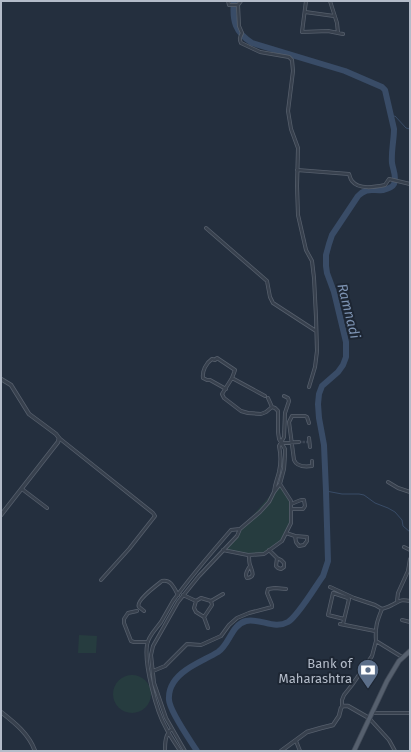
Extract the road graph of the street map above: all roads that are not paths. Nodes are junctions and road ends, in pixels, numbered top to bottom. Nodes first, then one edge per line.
1 (228, 1) edge
2 (241, 1) edge
3 (306, 1) edge
4 (330, 1) edge
5 (237, 5) junction
6 (305, 12) junction
7 (334, 16) junction
8 (338, 33) junction
9 (343, 34) dead end
10 (297, 170) junction
11 (410, 184) edge
12 (206, 228) dead end
13 (317, 331) junction
14 (232, 378) junction
15 (1, 379) edge
16 (309, 387) dead end
17 (226, 389) junction
18 (265, 396) dead end
19 (284, 396) dead end
20 (268, 398) dead end
21 (272, 407) junction
22 (309, 423) dead end
23 (59, 438) junction
24 (309, 438) dead end
25 (282, 442) junction
26 (299, 442) tunnel mouth
27 (291, 443) junction
28 (310, 447) dead end
29 (312, 461) dead end
30 (388, 482) dead end
31 (280, 484) junction
32 (22, 489) junction
33 (274, 492) junction
34 (410, 492) edge
35 (291, 504) junction
36 (47, 508) dead end
37 (291, 510) junction
38 (1, 515) edge
39 (240, 529) junction
40 (286, 533) junction
41 (295, 536) junction
42 (404, 547) dead end
43 (223, 550) junction
44 (269, 550) junction
45 (410, 550) edge
46 (249, 555) junction
47 (277, 558) dead end
48 (410, 559) edge
49 (250, 566) dead end
50 (101, 580) dead end
51 (330, 586) dead end
52 (286, 589) dead end
53 (178, 594) junction
54 (223, 594) dead end
55 (183, 595) junction
56 (196, 601) junction
57 (397, 601) junction
58 (410, 601) edge
59 (211, 602) junction
60 (382, 609) junction
61 (137, 611) dead end
62 (144, 611) dead end
63 (204, 617) junction
64 (344, 618) junction
65 (402, 620) dead end
66 (410, 622) edge
67 (208, 628) dead end
68 (375, 631) junction
69 (376, 641) junction
70 (148, 642) junction
71 (410, 652) edge
72 (147, 655) junction
73 (151, 655) junction
74 (403, 658) junction
75 (153, 671) junction
76 (342, 706) junction
77 (1, 712) edge
78 (371, 713) junction
79 (410, 713) edge
80 (369, 718) junction
81 (172, 729) junction
82 (168, 732) junction
83 (296, 741) junction
84 (35, 751) edge
85 (165, 751) edge
86 (180, 751) edge
87 (185, 751) edge
88 (281, 751) edge
89 (300, 751) edge
90 (354, 751) edge
91 (395, 751) edge

1 - 5 street
2 - 5 street
3 - 6 street
4 - 7 street
5 - 10 street
6 - 7 street
6 - 8 street
7 - 8 street
8 - 9 street
10 - 11 street
10 - 13 street
12 - 13 street
13 - 16 street
14 - 17 street
14 - 17 street
14 - 18 street
15 - 23 street
17 - 21 street
19 - 25 street
20 - 21 street
21 - 25 street
22 - 27 street
23 - 32 street
23 - 50 street
24 - 28 street
25 - 27 street
25 - 31 street
25 - 33 street
26 - 27 street
27 - 29 street
30 - 34 street
31 - 33 street
31 - 35 street
32 - 36 street
32 - 38 street
33 - 39 street
35 - 37 street
35 - 37 street
37 - 40 street
39 - 43 street
39 - 53 street
40 - 41 street
40 - 44 street
41 - 41 street
42 - 45 street
43 - 46 street
43 - 55 street
44 - 46 street
44 - 47 street
46 - 49 street
48 - 57 street
51 - 60 street
52 - 75 street
53 - 62 street
53 - 70 street
54 - 59 street
55 - 56 street
55 - 73 street
56 - 59 street
56 - 63 street
57 - 58 street
57 - 60 street
59 - 63 street
60 - 68 street
61 - 70 street
63 - 67 street
64 - 64 street
64 - 68 street
65 - 66 street
68 - 69 street
69 - 74 street
69 - 76 street
70 - 72 street
71 - 74 main road
72 - 73 street
72 - 82 street
73 - 75 street
74 - 78 main road
75 - 81 street
76 - 80 street
76 - 83 street
77 - 84 street
78 - 79 street
78 - 80 main road
80 - 90 main road
80 - 91 street
81 - 82 street
81 - 87 street
82 - 85 street
82 - 86 street
83 - 88 street
83 - 89 street

